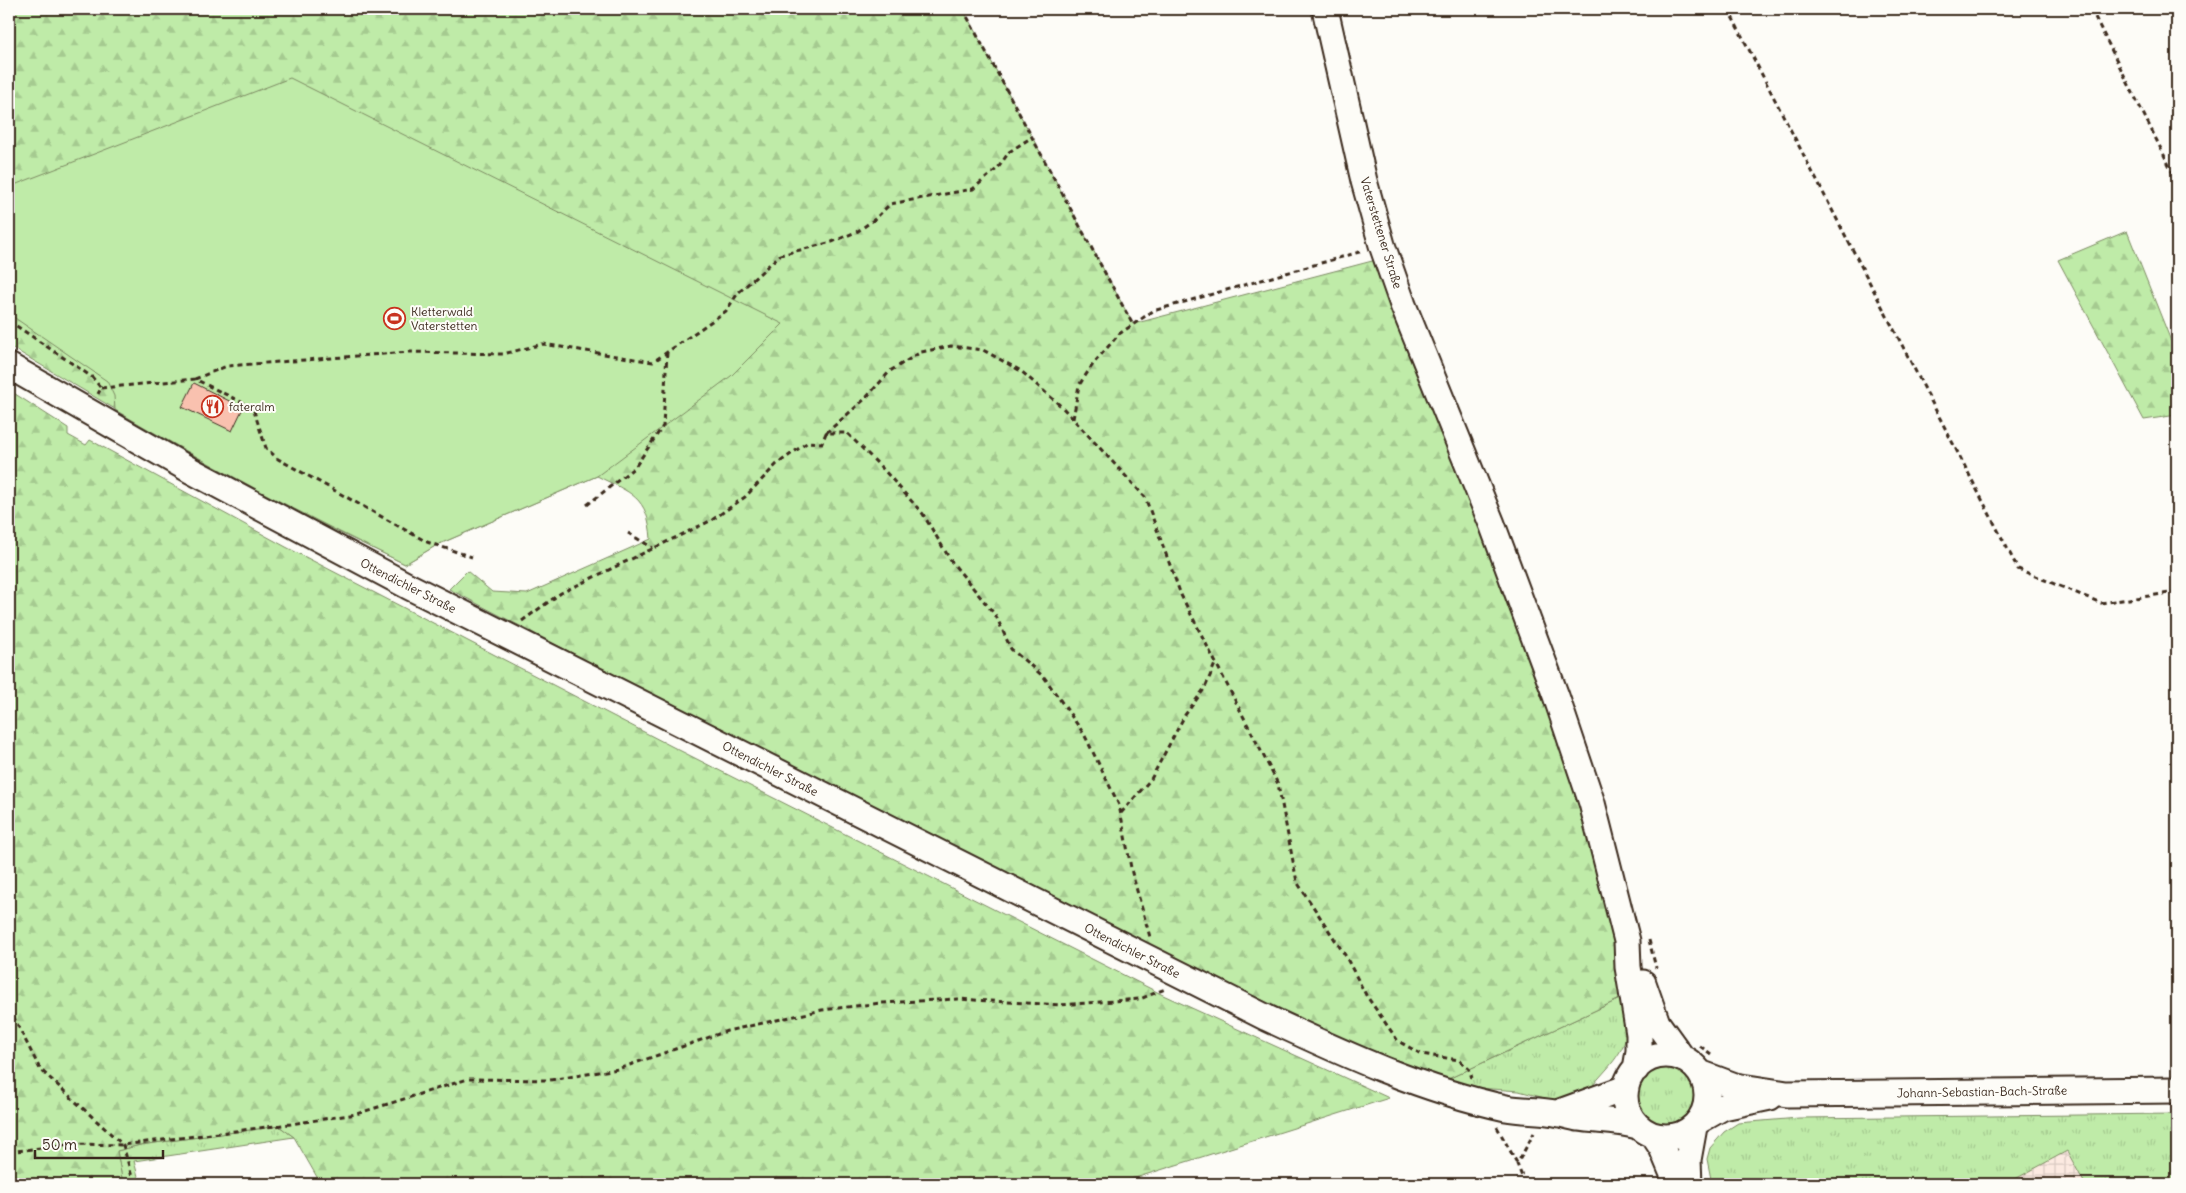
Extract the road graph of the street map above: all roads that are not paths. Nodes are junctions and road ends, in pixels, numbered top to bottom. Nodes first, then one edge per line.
1 (1325, 9) edge
2 (9, 366) edge
3 (1627, 941) junction
4 (1692, 1066) junction
5 (1631, 1079) junction
6 (2177, 1090) edge
7 (1787, 1094) junction
8 (1555, 1113) junction
9 (1697, 1123) junction
10 (1646, 1131) junction
11 (1677, 1184) edge
12 (1689, 1184) edge

1 - 3 street, Vaterstettener Straße
2 - 8 street, Ottendichler Straße
3 - 4 street
3 - 5 street
4 - 5 street
4 - 7 street, Johann-Sebastian-Bach-Straße
4 - 9 street
5 - 8 street, Ottendichler Straße
5 - 10 street
6 - 7 street, Johann-Sebastian-Bach-Straße
7 - 9 street, Johann-Sebastian-Bach-Straße
8 - 10 street, Ottendichler Straße
9 - 10 street
9 - 12 street
10 - 11 street

